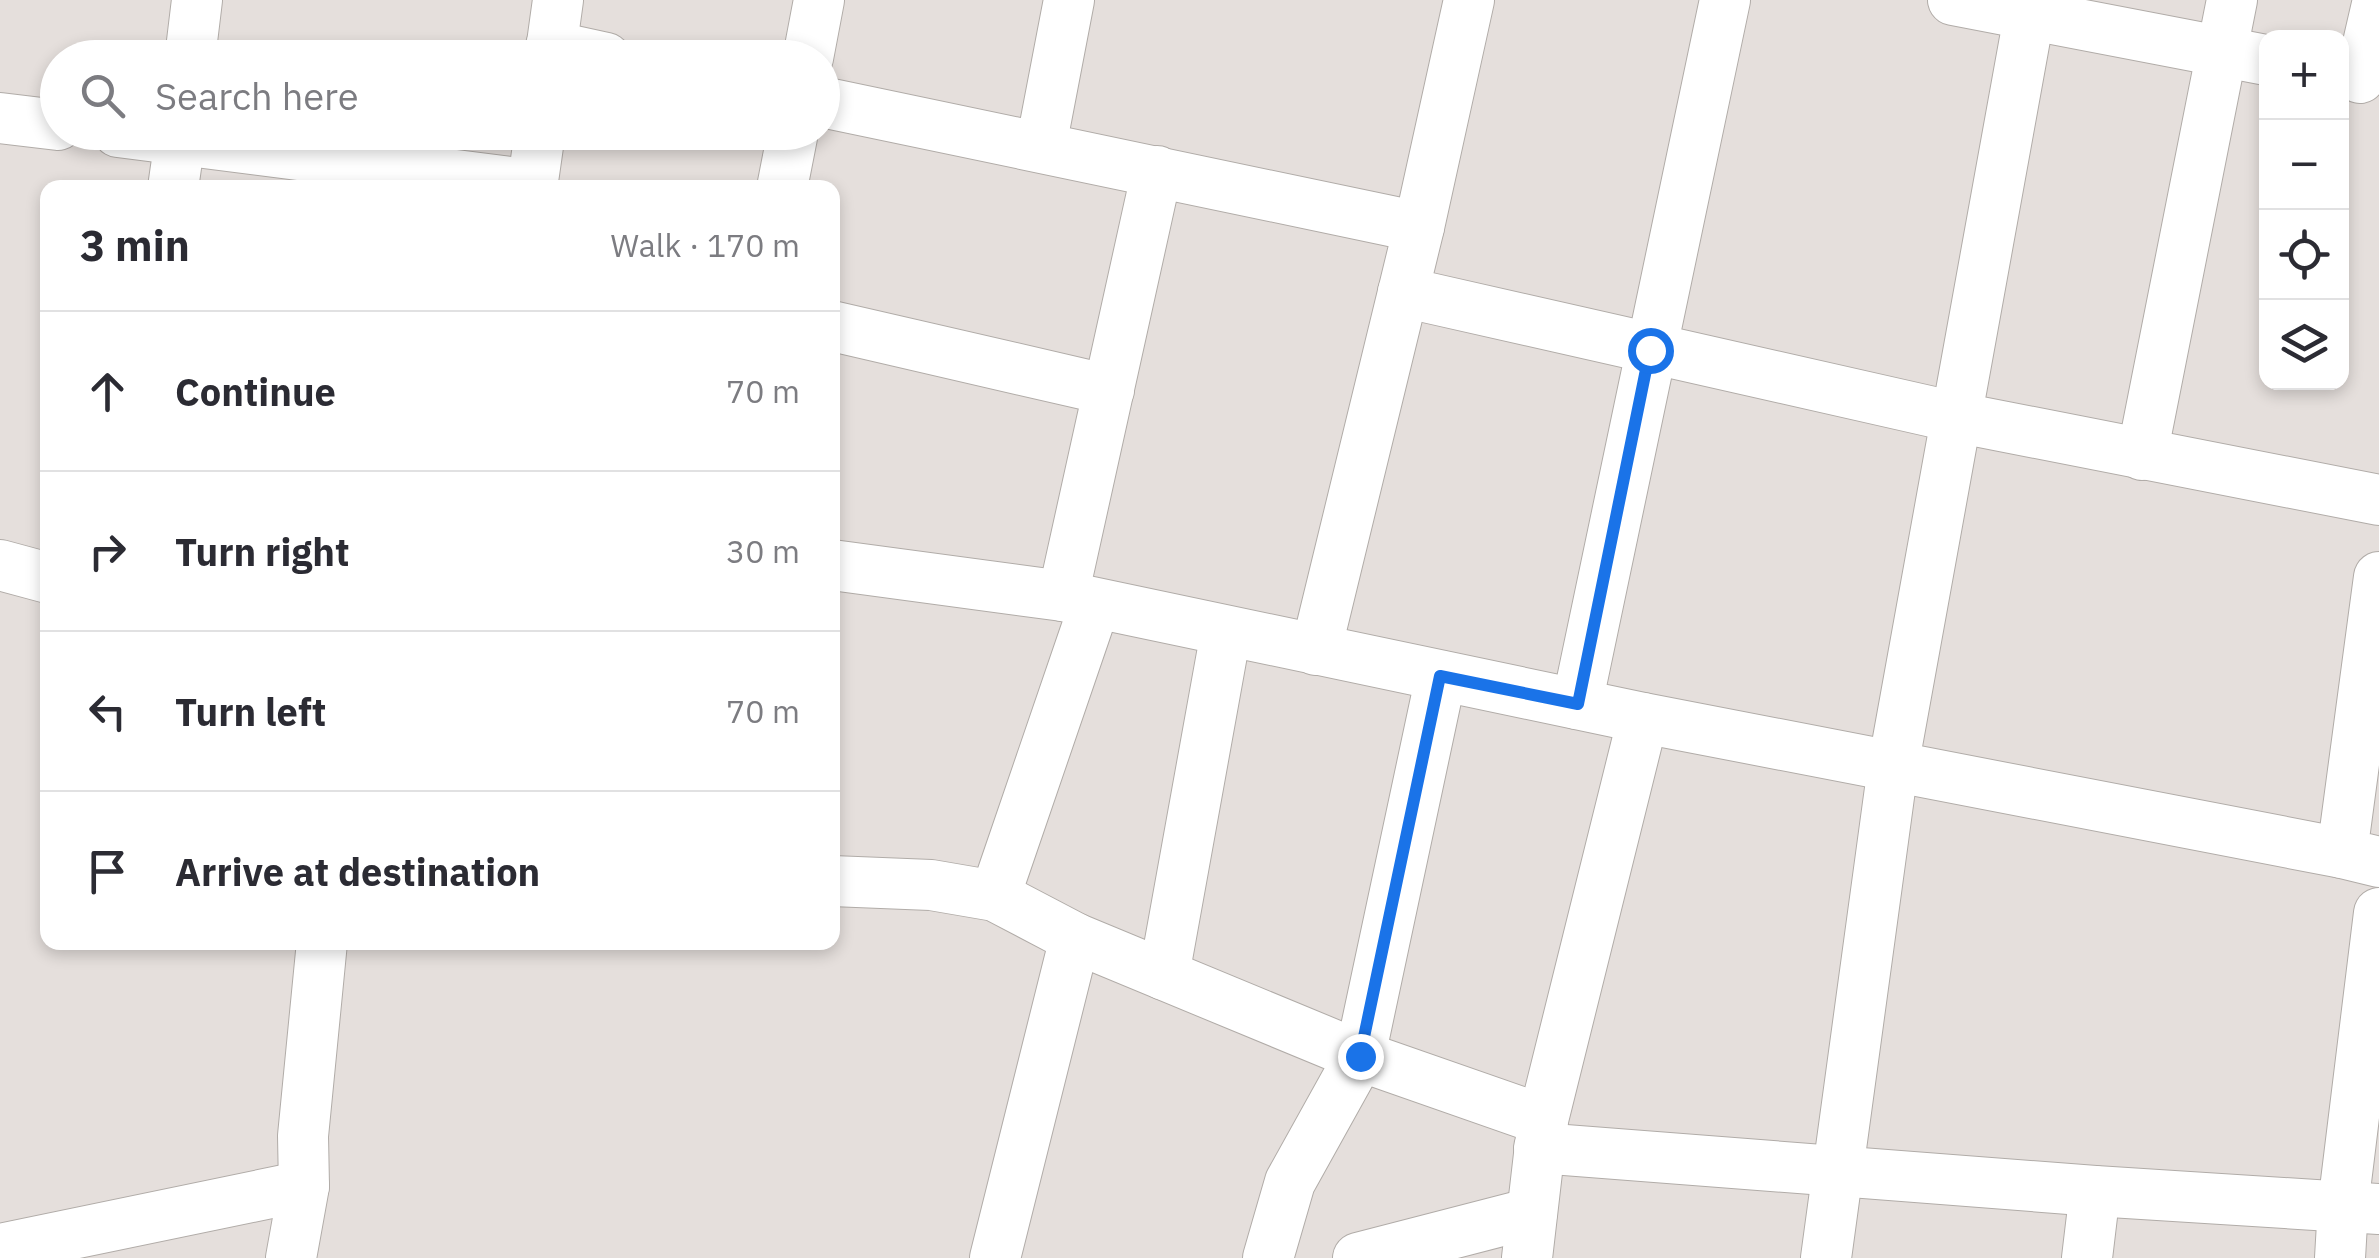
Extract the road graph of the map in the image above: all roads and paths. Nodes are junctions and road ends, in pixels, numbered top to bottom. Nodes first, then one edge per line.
1 (197, 0) edge
2 (819, 0) edge
3 (1070, 0) edge
4 (1469, 0) edge
5 (1725, 0) edge
6 (1953, 0) edge
7 (2232, 0) edge
8 (2378, 0) edge
9 (2031, 7) edge
10 (192, 40) edge
11 (811, 40) edge
12 (2244, 55) edge
13 (2360, 78) edge
14 (840, 106) edge
15 (0, 118) edge
16 (40, 123) edge
17 (1041, 146) junction
18 (537, 150) edge
19 (789, 150) edge
20 (178, 153) edge
21 (1157, 171) junction
22 (468, 180) edge
23 (533, 180) edge
24 (784, 180) edge
25 (1419, 228) junction
26 (1403, 292) junction
27 (840, 328) edge
28 (1650, 350) junction
29 (1108, 390) junction
30 (1955, 417) junction
31 (2142, 455) junction
32 (2379, 500) edge
33 (0, 565) edge
34 (840, 565) edge
35 (40, 576) edge
36 (2379, 577) edge
37 (1079, 600) junction
38 (1226, 632) junction
39 (1316, 650) junction
40 (1440, 676) junction
41 (1578, 704) junction
42 (1643, 718) junction
43 (1893, 768) junction
44 (2360, 858) edge
45 (840, 882) edge
46 (995, 896) junction
47 (2379, 912) edge
48 (1075, 938) junction
49 (321, 950) edge
50 (1164, 975) junction
51 (1360, 1056) junction
52 (1541, 1134) junction
53 (1836, 1172) junction
54 (304, 1186) junction
55 (2095, 1191) junction
56 (2361, 1208) edge
57 (1530, 1236) edge
58 (0, 1249) edge
59 (291, 1258) edge
60 (995, 1258) edge
61 (1268, 1258) edge
62 (1358, 1258) edge
63 (1826, 1258) edge
64 (2087, 1258) edge
65 (2340, 1258) edge

1 - 10 street
2 - 11 street
3 - 17 street
4 - 25 street
5 - 28 street
6 - 9 street
7 - 12 street
8 - 13 street
9 - 12 street
9 - 30 street
12 - 31 street
14 - 17 street
15 - 16 street
17 - 21 street
18 - 23 street
19 - 24 street
20 - 22 street
21 - 25 street
21 - 29 street
25 - 26 street
26 - 28 street
26 - 39 street
27 - 29 street
28 - 30 street
28 - 41 street
29 - 37 street
30 - 31 street
30 - 43 street
31 - 32 street
33 - 35 street
34 - 37 street
36 - 44 street
37 - 38 street
37 - 46 street
38 - 39 street
38 - 50 street
39 - 40 street
40 - 41 street
40 - 51 street
41 - 42 street
42 - 43 street
42 - 52 street
43 - 44 street
43 - 53 street
45 - 46 street
46 - 48 street
47 - 56 street
48 - 50 street
48 - 60 street
49 - 54 street
50 - 51 street
51 - 52 street
51 - 61 street
52 - 53 street
52 - 57 street
53 - 55 street
53 - 63 street
54 - 58 street
54 - 59 street
55 - 56 street
55 - 64 street
56 - 65 street
57 - 62 street

